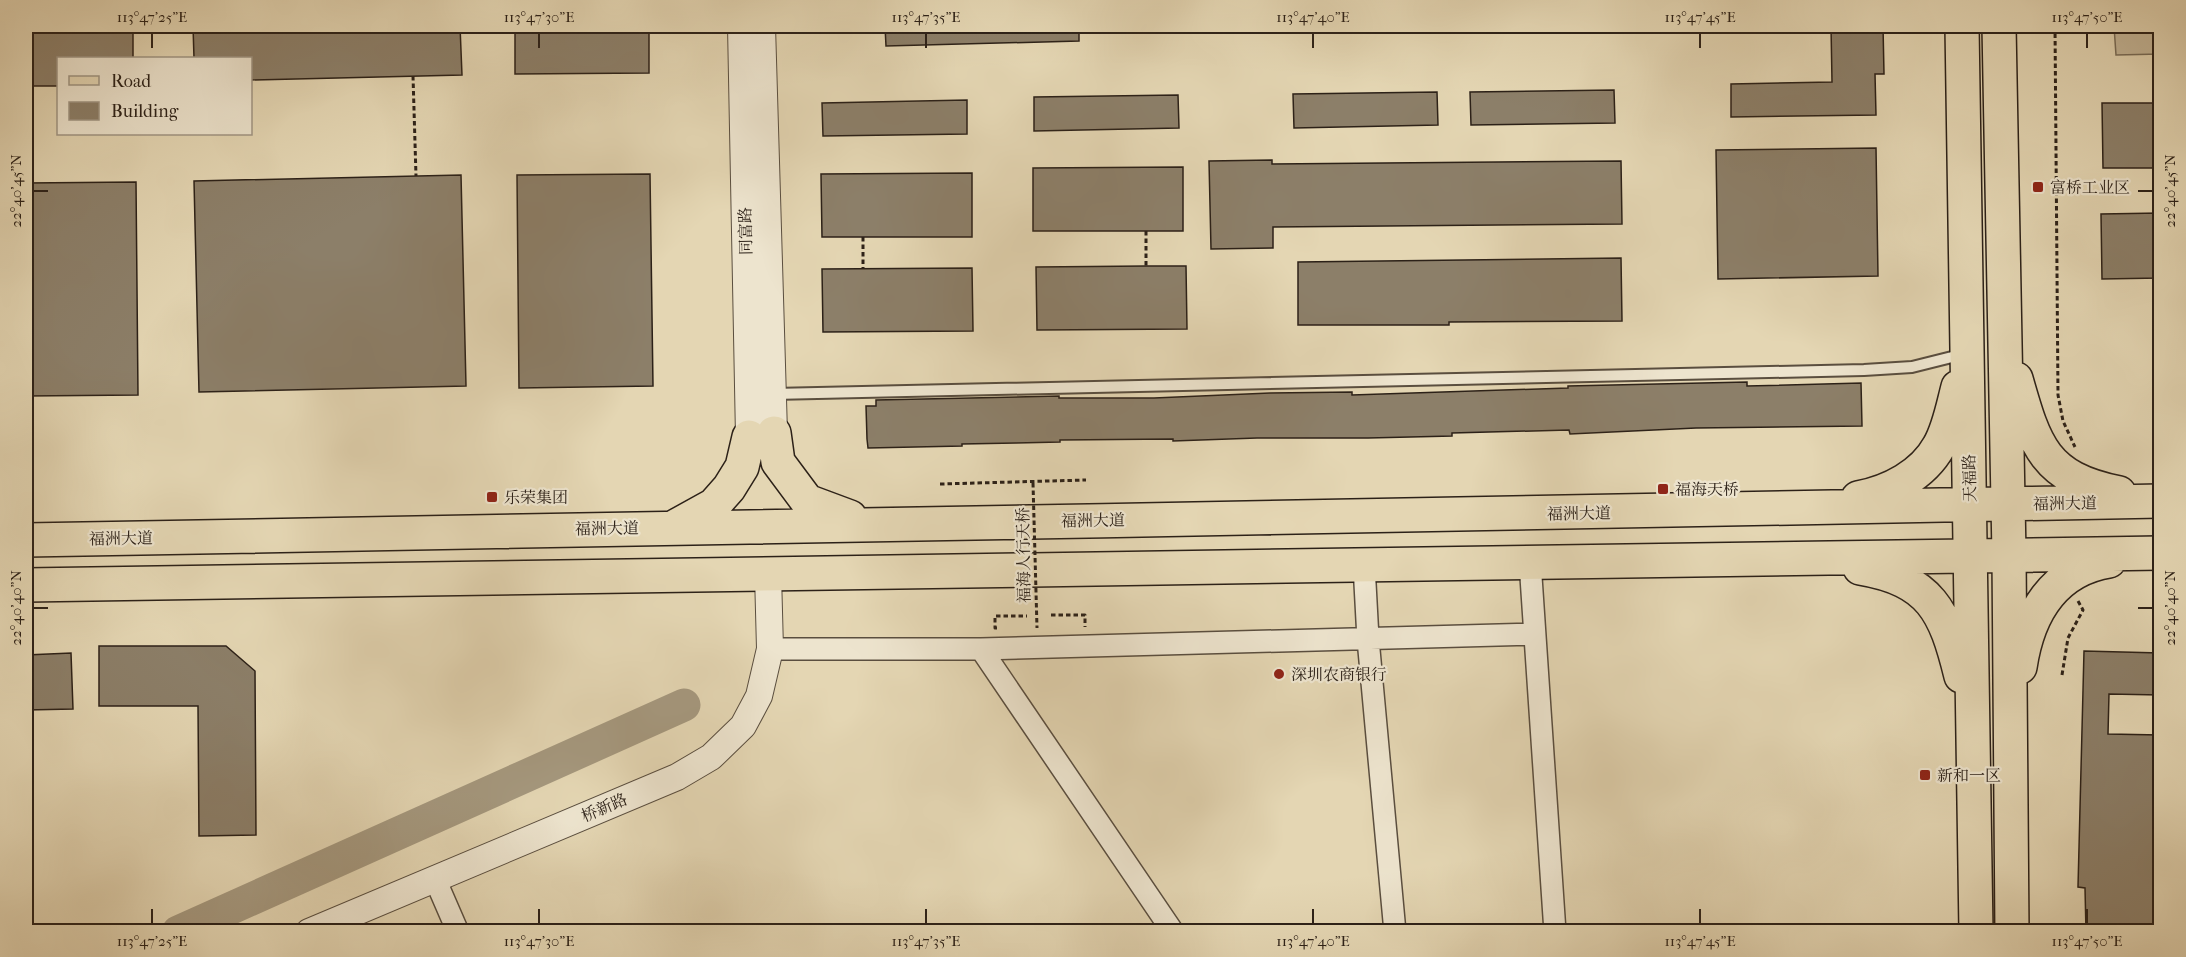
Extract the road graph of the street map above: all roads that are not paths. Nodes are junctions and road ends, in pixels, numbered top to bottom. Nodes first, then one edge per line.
1 (741, 26) edge
2 (762, 26) edge
3 (1962, 26) edge
4 (1999, 26) edge
5 (2005, 338) junction
6 (1967, 353) junction
7 (773, 394) junction
8 (761, 435) junction
9 (2158, 501) edge
10 (2008, 504) junction
11 (1970, 506) junction
12 (1803, 509) junction
13 (866, 523) junction
14 (674, 527) junction
15 (26, 540) edge
16 (2160, 553) edge
17 (2009, 555) junction
18 (1971, 556) junction
19 (1799, 558) junction
20 (1530, 562) junction
21 (1364, 565) junction
22 (768, 574) junction
23 (26, 585) edge
24 (1533, 634) junction
25 (1368, 639) junction
26 (770, 649) junction
27 (981, 650) junction
28 (1973, 725) junction
29 (2010, 728) junction
30 (435, 879) junction
31 (309, 932) edge
32 (458, 932) edge
33 (1173, 932) edge
34 (1395, 932) edge
35 (1555, 932) edge
36 (1976, 932) edge
37 (2012, 932) edge

1 - 8 street, 同富路
2 - 7 street, 同富路
3 - 6 main road, 天福路
4 - 5 main road
5 - 9 main road
5 - 10 main road
6 - 7 lane
6 - 11 main road, 天福路
6 - 12 main road
7 - 8 street, 同富路
8 - 13 main road
8 - 14 main road
9 - 10 main road, 福洲大道
10 - 11 main road, 福洲大道
10 - 17 main road
11 - 12 main road, 福洲大道
11 - 18 main road, 天福路
12 - 13 main road, 福洲大道
13 - 14 main road, 福洲大道
14 - 15 main road, 福洲大道
16 - 17 main road
16 - 29 main road
17 - 18 main road
17 - 29 main road
18 - 19 main road
18 - 28 main road, 天福路
19 - 20 main road
19 - 28 main road
20 - 21 main road
20 - 24 street
21 - 22 main road
21 - 25 street
22 - 23 main road
22 - 26 street, 桥新路
24 - 25 street
24 - 35 street
25 - 27 street
25 - 34 street
26 - 27 street
26 - 30 street, 桥新路
27 - 33 street
28 - 36 main road, 天福路
29 - 37 main road
30 - 31 street, 桥新路
30 - 32 street

